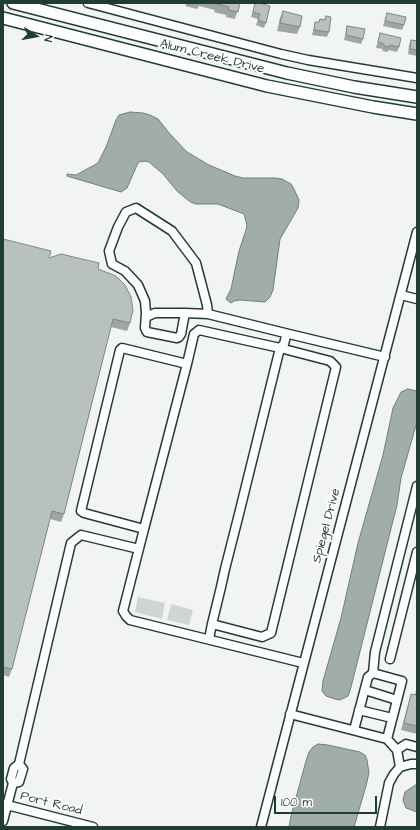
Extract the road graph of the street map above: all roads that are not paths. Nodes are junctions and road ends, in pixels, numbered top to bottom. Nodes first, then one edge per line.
1 (13, 3) edge
2 (88, 3) edge
3 (3, 18) edge
4 (417, 78) edge
5 (417, 97) edge
6 (417, 114) edge
7 (417, 232) edge
8 (401, 295) junction
9 (417, 299) edge
10 (185, 313) junction
11 (208, 314) junction
12 (146, 317) junction
13 (290, 334) junction
14 (280, 348) junction
15 (385, 357) junction
16 (187, 364) junction
17 (417, 486) edge
18 (144, 529) junction
19 (139, 549) junction
20 (417, 552) edge
21 (212, 624) junction
22 (208, 639) junction
23 (390, 659) dead end
24 (303, 663) junction
25 (370, 675) junction
26 (365, 690) junction
27 (397, 700) junction
28 (360, 710) junction
29 (290, 714) junction
30 (392, 718) junction
31 (354, 730) junction
32 (387, 739) junction
33 (417, 746) edge
34 (397, 750) junction
35 (417, 764) edge
36 (400, 767) junction
37 (5, 805) edge
38 (3, 821) edge
39 (80, 826) edge
40 (93, 827) edge
41 (261, 827) edge
42 (380, 827) edge

1 - 5 main road, Alum Creek Drive
2 - 4 street, Alum Creek Drive
3 - 6 main road, Alum Creek Drive
7 - 8 street, Spiegel Drive
8 - 9 street
8 - 15 street, Spiegel Drive
10 - 11 street
10 - 12 street
10 - 12 street
11 - 12 street
11 - 13 street
13 - 14 street
13 - 15 street
14 - 16 street
14 - 21 street
14 - 21 street
15 - 24 street, Spiegel Drive
16 - 18 street
16 - 18 street
17 - 25 street
18 - 19 street
19 - 22 street
19 - 37 street
20 - 23 street
21 - 22 street
22 - 24 street
24 - 29 street, Spiegel Drive
25 - 26 street
25 - 27 street
26 - 27 street
26 - 28 street
27 - 30 street
28 - 30 street
28 - 31 street
29 - 31 street
29 - 41 street, Spiegel Drive
30 - 32 street
31 - 32 street
32 - 34 street
33 - 34 street
34 - 36 street
35 - 36 street
36 - 42 street
37 - 38 street
37 - 39 street, Port Road
39 - 40 street, Port Road

